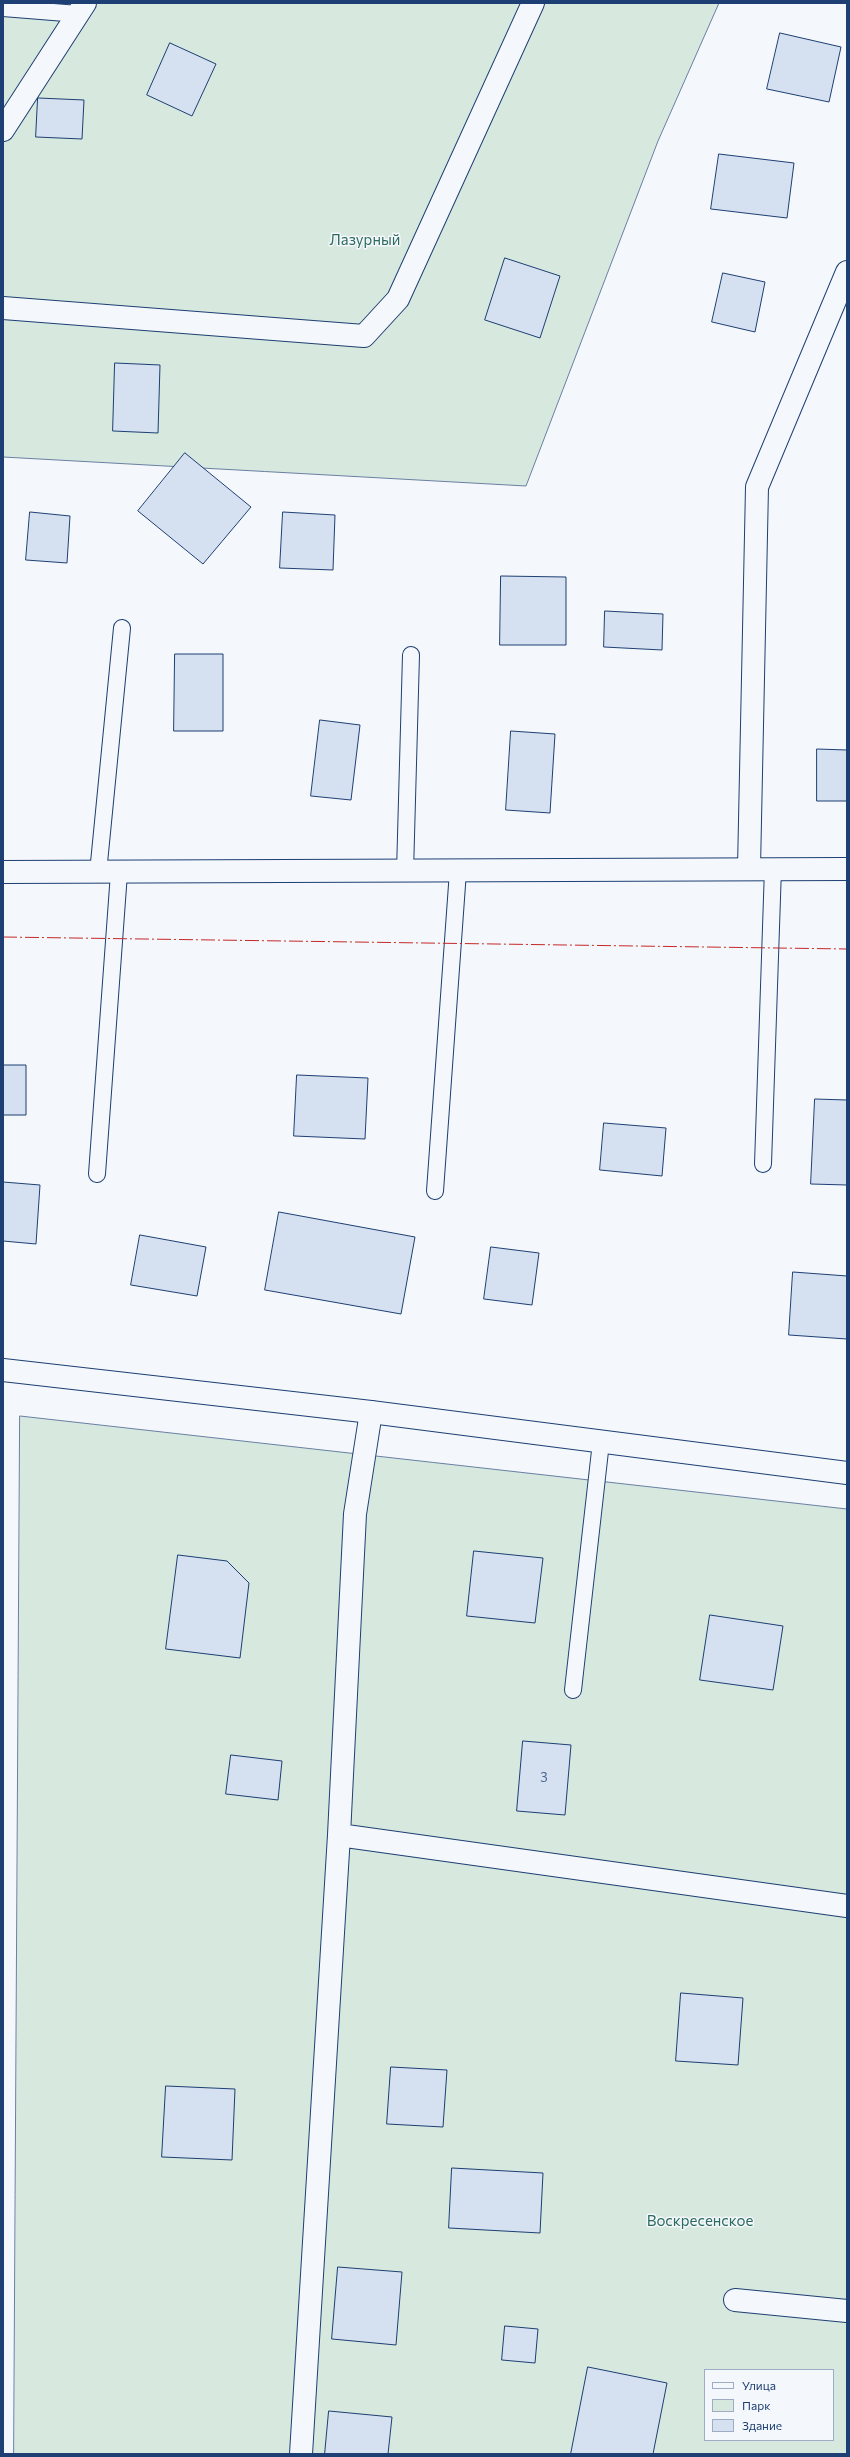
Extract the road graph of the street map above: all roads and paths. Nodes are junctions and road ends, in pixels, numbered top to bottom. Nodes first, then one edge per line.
1 (532, 3) edge
2 (3, 8) edge
3 (82, 8) edge
4 (3, 130) edge
5 (847, 272) edge
6 (3, 308) edge
7 (122, 628) dead end
8 (411, 655) dead end
9 (749, 868) junction
10 (773, 868) junction
11 (847, 868) edge
12 (458, 871) junction
13 (3, 872) edge
14 (405, 872) junction
15 (108, 873) junction
16 (762, 1164) dead end
17 (96, 1174) dead end
18 (434, 1191) dead end
19 (3, 1370) edge
20 (371, 1412) junction
21 (601, 1442) junction
22 (847, 1473) edge
23 (573, 1690) dead end
24 (339, 1835) junction
25 (847, 1906) edge
26 (735, 2300) dead end
27 (847, 2311) edge
28 (301, 2454) edge

1 - 6 street
2 - 3 lane
3 - 4 street
5 - 9 street
7 - 15 lane
8 - 14 lane
9 - 10 street
9 - 12 street
10 - 11 street
10 - 16 lane
12 - 14 street
12 - 18 lane
13 - 15 street
14 - 15 street
15 - 17 lane
19 - 20 street
20 - 21 street
20 - 24 street
21 - 22 street
21 - 23 lane
24 - 25 street
24 - 28 street
26 - 27 street

